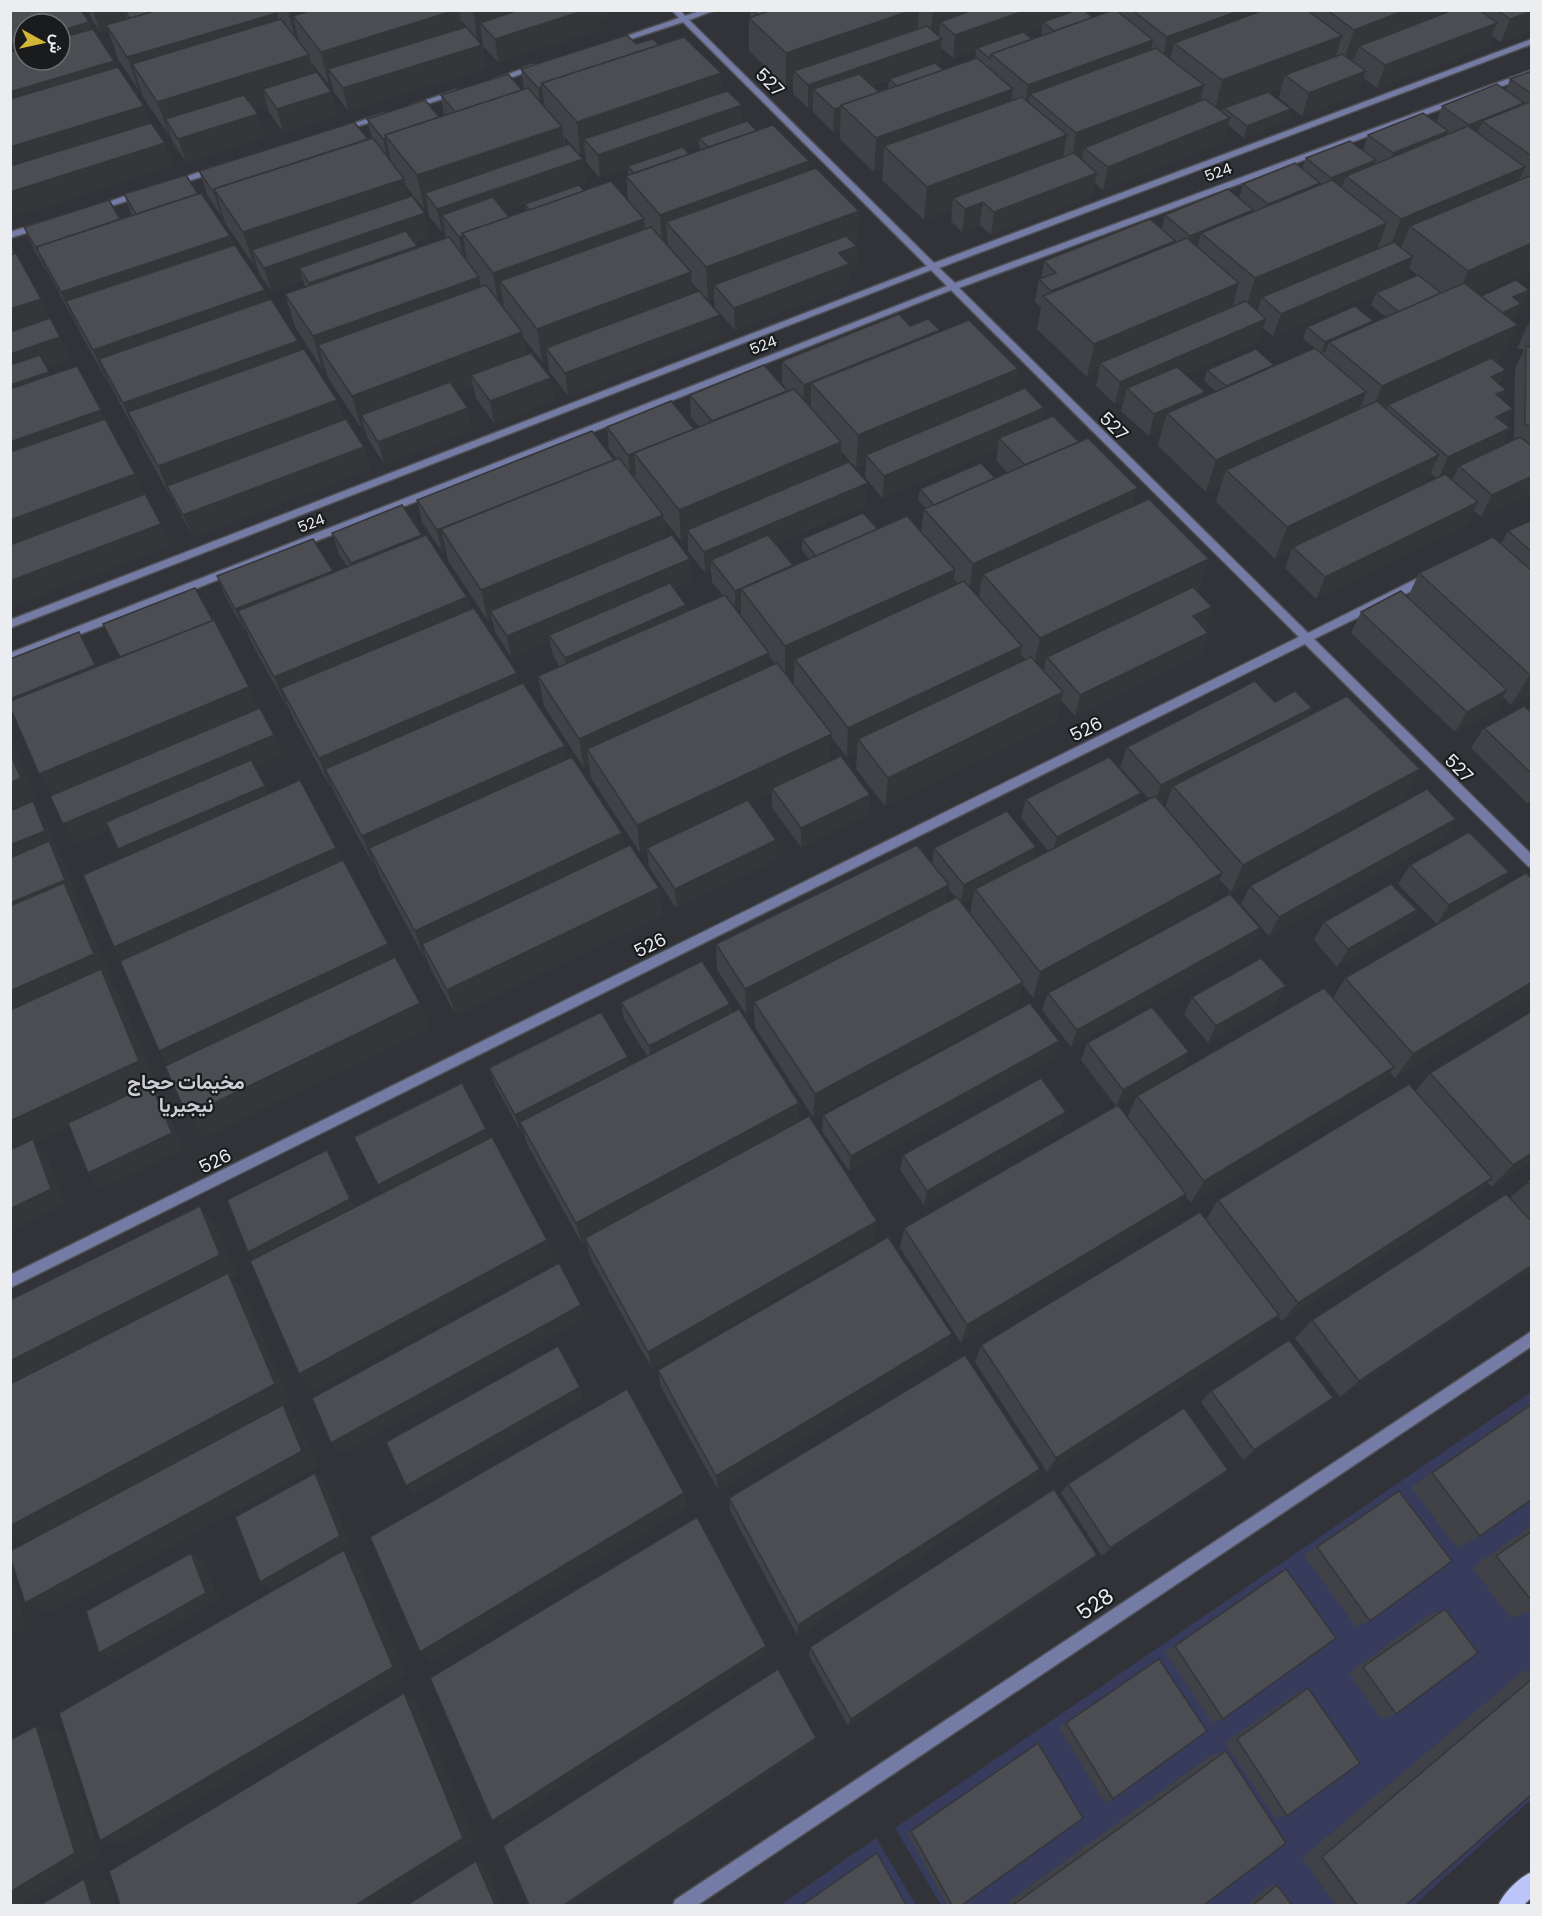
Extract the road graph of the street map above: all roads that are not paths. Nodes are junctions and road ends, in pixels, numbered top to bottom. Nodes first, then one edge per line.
1 (675, 10) edge
2 (712, 10) edge
3 (683, 19) junction
4 (1532, 41) edge
5 (604, 45) edge
6 (547, 63) edge
7 (1532, 72) edge
8 (490, 82) edge
9 (467, 89) edge
10 (398, 111) edge
11 (387, 115) edge
12 (330, 133) edge
13 (227, 166) edge
14 (159, 188) edge
15 (147, 191) edge
16 (90, 210) edge
17 (45, 224) edge
18 (10, 235) edge
19 (932, 267) junction
20 (952, 287) junction
21 (1439, 573) edge
22 (10, 624) edge
23 (1306, 640) junction
24 (10, 658) edge
25 (1532, 863) edge
26 (10, 1282) edge
27 (1532, 1338) edge
28 (1532, 1881) edge
29 (681, 1905) edge
30 (1508, 1905) edge

1 - 3 street, 527
2 - 3 street
3 - 5 street
3 - 19 street, 527
4 - 19 street, 524
6 - 8 street
7 - 20 street, 524
9 - 10 street
11 - 12 street
13 - 14 street
15 - 16 street
17 - 18 street
19 - 20 street, 527
19 - 22 street, 524
20 - 23 street, 527
20 - 24 street, 524
21 - 23 street, 526
23 - 25 street, 527
23 - 26 street, 526
27 - 29 street, 528
28 - 30 main road

